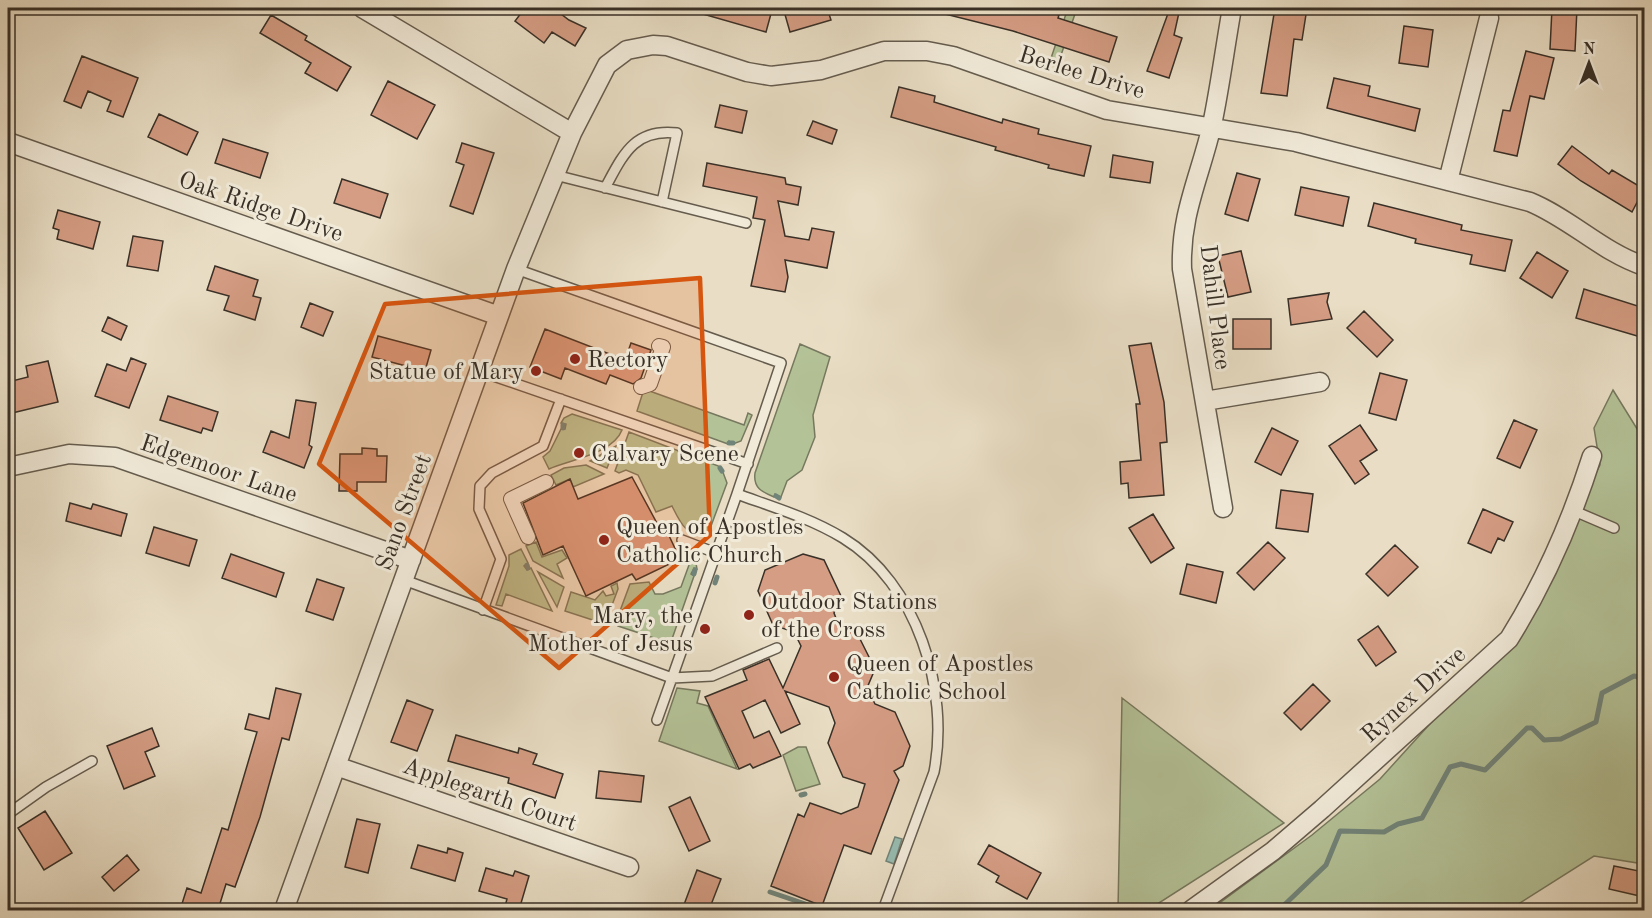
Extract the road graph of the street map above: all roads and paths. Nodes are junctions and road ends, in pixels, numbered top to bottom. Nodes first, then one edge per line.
1 (362, 8) edge
2 (1232, 8) edge
3 (1489, 18) dead end
4 (1211, 126) junction
5 (572, 133) junction
6 (8, 142) edge
7 (555, 175) junction
8 (1448, 181) junction
9 (605, 188) junction
10 (662, 202) junction
11 (746, 223) dead end
12 (1644, 266) edge
13 (516, 269) junction
14 (499, 316) junction
15 (659, 346) dead end
16 (479, 371) junction
17 (1320, 382) dead end
18 (642, 387) dead end
19 (561, 399) junction
20 (1205, 401) junction
21 (1592, 456) dead end
22 (748, 464) junction
23 (8, 467) edge
24 (546, 482) dead end
25 (737, 494) junction
26 (1223, 508) dead end
27 (1572, 510) junction
28 (1614, 528) dead end
29 (528, 537) dead end
30 (681, 540) dead end
31 (716, 553) junction
32 (411, 560) junction
33 (404, 580) junction
34 (483, 610) junction
35 (777, 648) dead end
36 (672, 678) junction
37 (657, 720) dead end
38 (92, 761) dead end
39 (336, 766) junction
40 (8, 814) edge
41 (629, 867) dead end
42 (284, 910) edge
43 (883, 910) edge
44 (1191, 910) edge

1 - 5 street
2 - 4 street, Dahill Place
3 - 8 street
4 - 5 street, Berlee Drive
4 - 8 street, Berlee Drive
4 - 20 street, Dahill Place
5 - 7 street, Sano Street
6 - 14 street, Oak Ridge Drive
7 - 9 lane
7 - 13 street, Sano Street
8 - 12 street, Berlee Drive
9 - 10 lane
9 - 10 lane
10 - 11 lane
13 - 14 street, Sano Street
13 - 22 lane
14 - 16 street, Sano Street
15 - 18 street
16 - 19 lane
16 - 32 street, Sano Street
17 - 20 street
19 - 22 lane
19 - 34 lane
20 - 26 street, Dahill Place
21 - 27 street, Rynex Drive
22 - 25 lane
23 - 32 street, Edgemoor Lane
24 - 29 street
25 - 31 lane
25 - 43 lane
27 - 28 lane
27 - 44 street, Rynex Drive
30 - 31 lane
31 - 36 lane
32 - 33 street, Sano Street
33 - 34 lane
33 - 39 street, Sano Street
34 - 36 lane
35 - 36 lane
36 - 37 lane
38 - 40 lane
39 - 41 street, Applegarth Court
39 - 42 street, Sano Street

